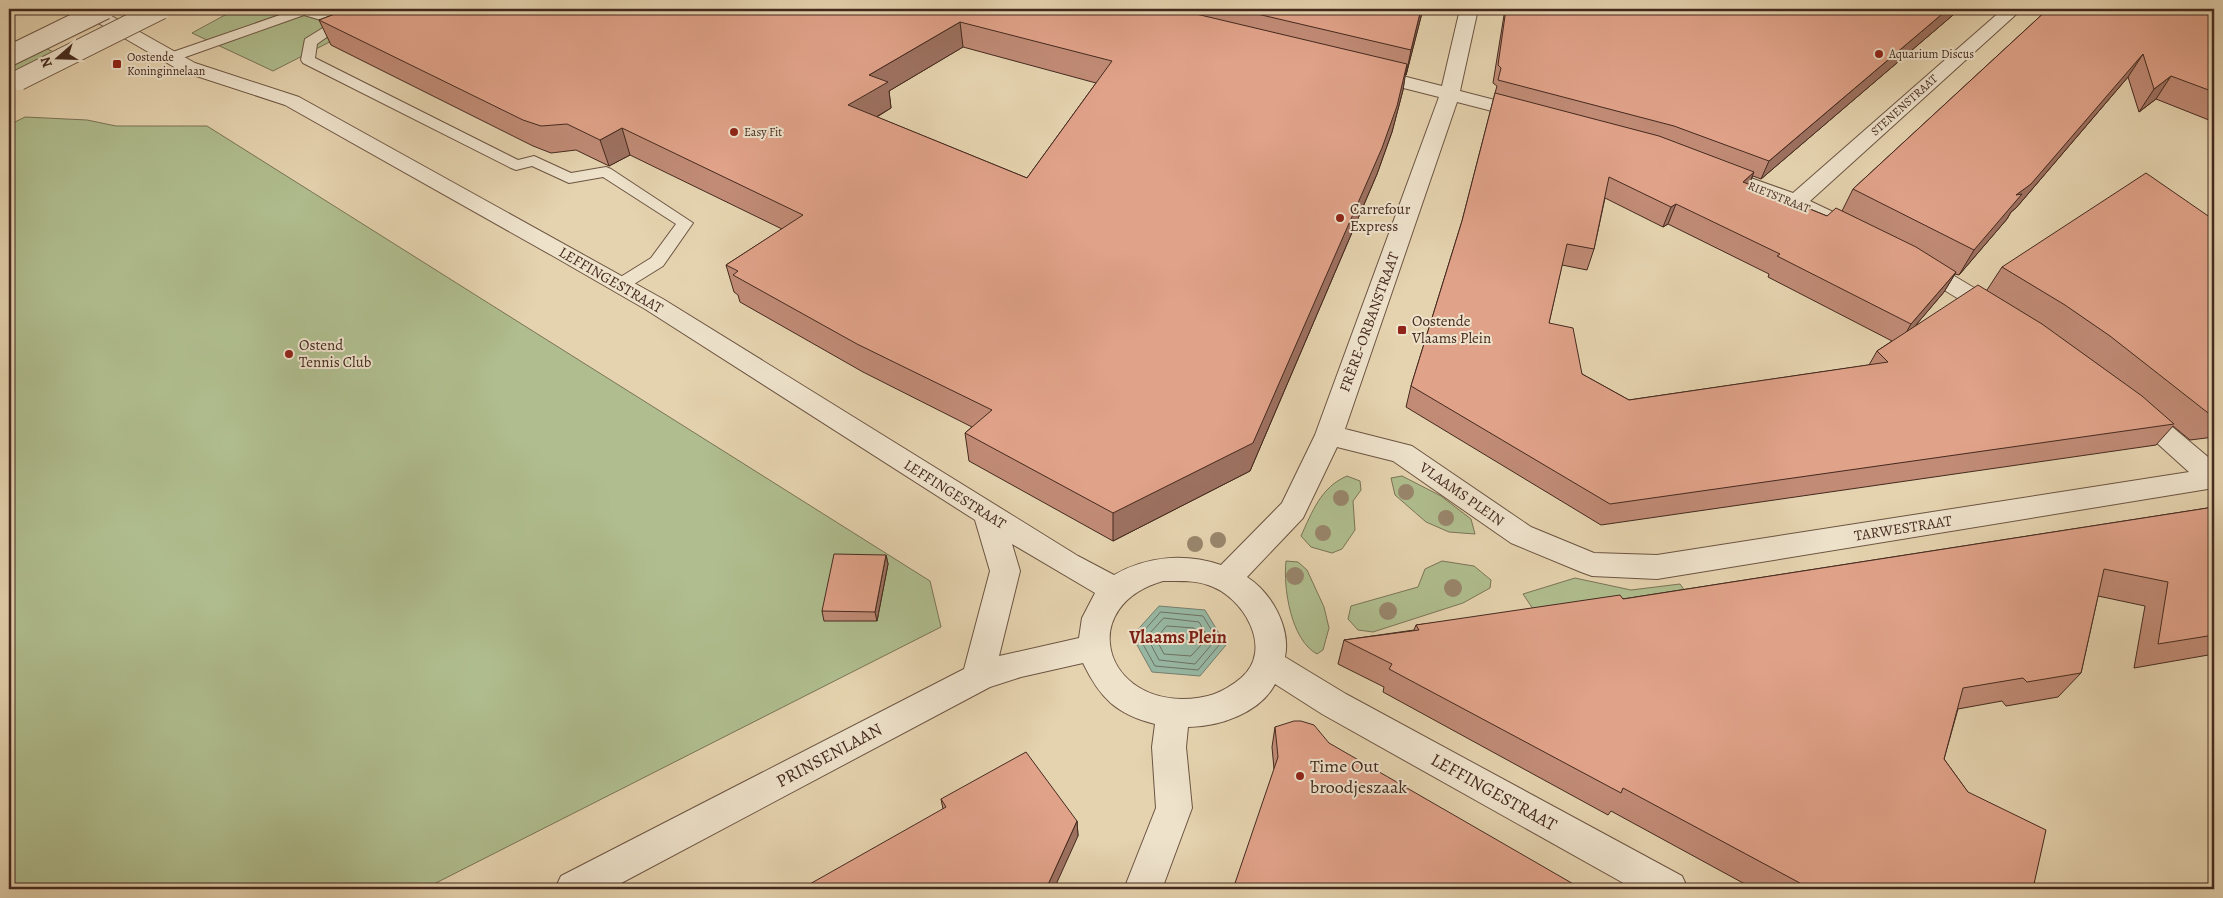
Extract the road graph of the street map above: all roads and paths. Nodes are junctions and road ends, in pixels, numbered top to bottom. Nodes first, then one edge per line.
1 (87, 9) edge
2 (105, 9) edge
3 (161, 9) edge
4 (1469, 9) edge
5 (2013, 9) edge
6 (357, 16) edge
7 (341, 22) junction
8 (9, 56) edge
9 (172, 57) junction
10 (1345, 68) edge
11 (14, 83) edge
12 (1450, 94) junction
13 (1546, 119) edge
14 (1696, 164) edge
15 (1796, 202) junction
16 (1864, 236) edge
17 (1897, 253) edge
18 (620, 285) junction
19 (2013, 322) edge
20 (2120, 398) edge
21 (1329, 436) junction
22 (2214, 478) edge
23 (988, 514) junction
24 (1592, 564) joint
25 (1226, 579) junction
26 (1116, 590) junction
27 (1093, 647) junction
28 (1268, 663) junction
29 (978, 676) junction
30 (1173, 714) junction
31 (574, 889) edge
32 (1143, 889) edge
33 (1669, 889) edge

1 - 9 street, LEFFINGESTRAAT
2 - 8 street, bridge
3 - 11 street, bridge
4 - 12 street, FRÈRE-ORBANSTRAAT
5 - 15 street, STENENSTRAAT
6 - 7 lane
7 - 9 lane
7 - 18 lane
9 - 18 street, LEFFINGESTRAAT
10 - 12 street
12 - 13 street
12 - 21 street, FRÈRE-ORBANSTRAAT
14 - 15 street, RIETSTRAAT
15 - 16 street, RIETSTRAAT
17 - 19 street
18 - 23 street, LEFFINGESTRAAT
20 - 22 street
21 - 24 street, VLAAMS PLEIN
21 - 25 street, FRÈRE-ORBANSTRAAT
22 - 24 street, TARWESTRAAT
23 - 26 street, LEFFINGESTRAAT
23 - 29 street
25 - 26 street
25 - 28 street
26 - 27 street
27 - 29 street, PRINSENLAAN
27 - 30 street
28 - 30 street
28 - 33 street, LEFFINGESTRAAT
29 - 31 street, PRINSENLAAN
30 - 32 street

